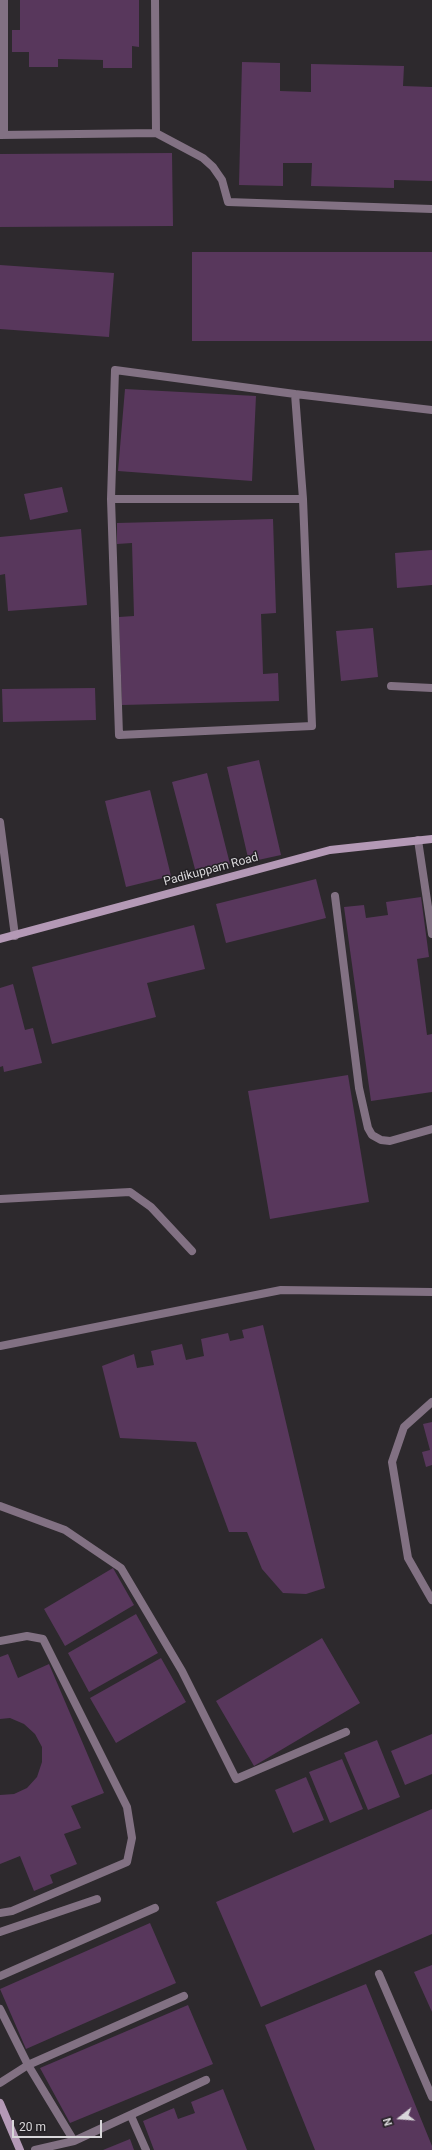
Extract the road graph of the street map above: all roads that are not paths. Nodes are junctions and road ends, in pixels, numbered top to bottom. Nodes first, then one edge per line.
1 (4, 0) edge
2 (154, 0) edge
3 (156, 133) junction
4 (2, 135) edge
5 (432, 209) edge
6 (295, 394) junction
7 (432, 410) edge
8 (111, 499) junction
9 (303, 499) junction
10 (391, 686) dead end
11 (432, 688) edge
12 (0, 822) edge
13 (432, 839) edge
14 (418, 840) junction
15 (429, 892) edge
16 (335, 896) dead end
17 (432, 934) edge
18 (16, 936) junction
19 (0, 939) edge
20 (432, 1129) edge
21 (0, 1199) edge
22 (192, 1251) dead end
23 (432, 1292) edge
24 (0, 1346) edge
25 (432, 1402) edge
26 (0, 1506) edge
27 (432, 1600) edge
28 (0, 1641) edge
29 (346, 1732) dead end
30 (96, 1899) dead end
31 (156, 1908) dead end
32 (0, 1913) edge
33 (0, 1932) edge
34 (380, 1974) dead end
35 (0, 1976) edge
36 (184, 1996) dead end
37 (0, 2009) edge
38 (28, 2065) junction
39 (206, 2080) dead end
40 (0, 2083) edge
41 (432, 2097) edge
42 (0, 2103) edge
43 (131, 2116) junction
44 (74, 2141) junction
45 (20, 2150) edge
46 (36, 2150) edge
47 (146, 2150) edge

1 - 4 street
2 - 3 street
3 - 4 street
3 - 5 street
6 - 7 street
6 - 8 street
6 - 9 street
8 - 9 street
8 - 9 street
10 - 11 street
12 - 18 street
13 - 14 street, Padikuppam Road
14 - 15 street
14 - 18 street, Padikuppam Road
15 - 17 street
16 - 20 street
18 - 19 street, Padikuppam Road
21 - 22 street
23 - 24 street
25 - 27 street
26 - 29 street
28 - 32 street
30 - 33 street
31 - 35 street
34 - 41 street
36 - 38 street
37 - 38 street
38 - 40 street
38 - 44 street
39 - 43 street
42 - 45 street
43 - 44 street
43 - 47 street
44 - 46 street

